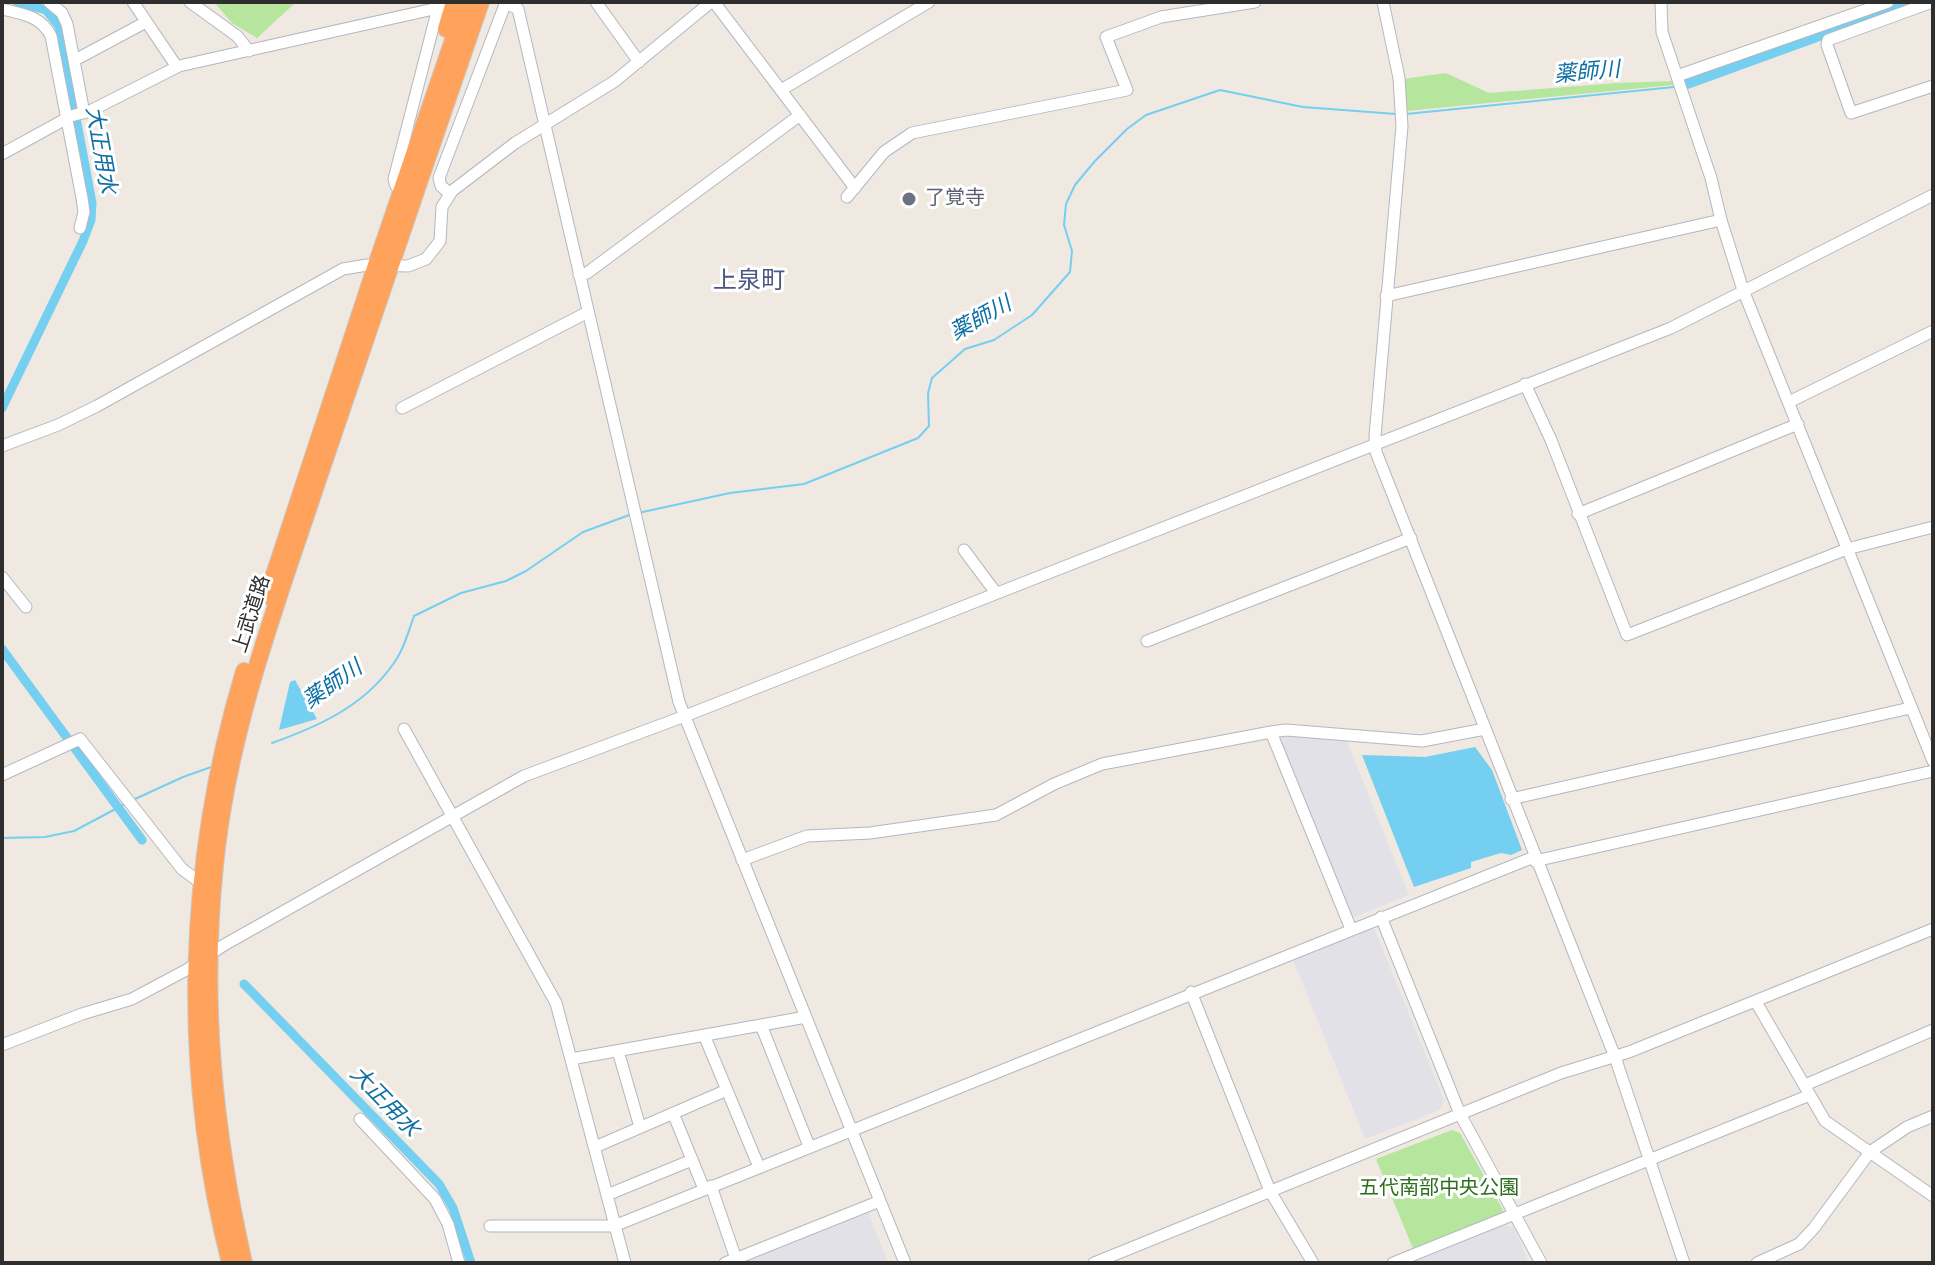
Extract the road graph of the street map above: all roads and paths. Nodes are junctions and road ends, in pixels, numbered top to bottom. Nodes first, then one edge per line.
1 (49, 2) edge
2 (133, 2) edge
3 (190, 2) edge
4 (466, 2) edge
5 (481, 2) edge
6 (489, 2) edge
7 (506, 2) edge
8 (596, 2) edge
9 (712, 2) edge
10 (929, 2) edge
11 (1255, 2) edge
12 (1383, 2) edge
13 (1661, 2) edge
14 (1888, 2) edge
15 (1932, 2) edge
16 (445, 5) edge
17 (2, 9) edge
18 (146, 22) junction
19 (249, 51) junction
20 (75, 60) junction
21 (639, 62) junction
22 (177, 67) junction
23 (1677, 76) junction
24 (1933, 86) edge
25 (781, 90) junction
26 (76, 115) junction
27 (800, 115) junction
28 (543, 124) junction
29 (425, 142) junction
30 (2, 154) edge
31 (401, 190) junction
32 (449, 193) junction
33 (1933, 195) edge
34 (1721, 220) junction
35 (80, 228) dead end
36 (383, 265) junction
37 (579, 275) junction
38 (1743, 290) junction
39 (1386, 296) junction
40 (588, 312) junction
41 (1933, 331) edge
42 (1525, 384) junction
43 (1789, 402) junction
44 (402, 408) dead end
45 (1798, 424) junction
46 (1375, 445) junction
47 (2, 446) edge
48 (1578, 514) junction
49 (1933, 527) edge
50 (1411, 538) junction
51 (1847, 549) junction
52 (964, 550) dead end
53 (2, 577) edge
54 (996, 593) junction
55 (26, 607) dead end
56 (1147, 641) dead end
57 (1910, 708) junction
58 (685, 716) junction
59 (404, 729) dead end
60 (1485, 729) junction
61 (1271, 732) junction
62 (1933, 761) edge
63 (1933, 771) edge
64 (224, 772) junction
65 (2, 775) edge
66 (1511, 799) junction
67 (452, 815) junction
68 (1534, 859) junction
69 (742, 860) junction
70 (201, 883) junction
71 (1381, 917) junction
72 (1351, 929) junction
73 (1933, 929) edge
74 (203, 958) junction
75 (1191, 992) junction
76 (1756, 1002) junction
77 (806, 1017) junction
78 (761, 1025) junction
79 (1933, 1030) edge
80 (704, 1035) junction
81 (2, 1045) edge
82 (618, 1051) junction
83 (1615, 1057) junction
84 (571, 1059) junction
85 (727, 1090) junction
86 (1808, 1090) junction
87 (673, 1113) junction
88 (1460, 1114) junction
89 (1933, 1116) edge
90 (360, 1119) dead end
91 (640, 1127) junction
92 (851, 1129) junction
93 (809, 1146) junction
94 (595, 1147) junction
95 (1870, 1152) junction
96 (1651, 1159) junction
97 (692, 1160) junction
98 (759, 1167) junction
99 (707, 1188) junction
100 (1270, 1191) junction
101 (607, 1195) junction
102 (1933, 1196) edge
103 (880, 1201) junction
104 (1517, 1214) junction
105 (490, 1226) dead end
106 (614, 1226) junction
107 (733, 1262) edge
108 (230, 1263) edge
109 (244, 1263) edge
110 (459, 1263) edge
111 (625, 1263) edge
112 (905, 1263) edge
113 (1094, 1263) edge
114 (1313, 1263) edge
115 (1393, 1263) edge
116 (1541, 1263) edge
117 (1684, 1263) edge
118 (1757, 1263) edge

1 - 20 street
2 - 18 street
3 - 19 street
4 - 29 highway, 上武道路
5 - 29 highway, 上武道路
6 - 29 highway
7 - 28 street
7 - 32 street
8 - 21 street
9 - 21 street
9 - 25 street
10 - 25 street
11 - 27 street
12 - 39 street
13 - 23 street
14 - 23 street
15 - 24 street
16 - 19 street
16 - 29 highway
16 - 31 street
17 - 26 street
18 - 20 street
18 - 22 street
19 - 22 street
20 - 26 street
21 - 28 street
22 - 26 street
23 - 34 street
25 - 27 street
26 - 30 street
26 - 35 street
27 - 37 street
28 - 32 street
28 - 37 street
29 - 31 highway, 上武道路
29 - 36 highway, 上武道路
31 - 36 highway, 上武道路
32 - 36 street
33 - 38 street
34 - 38 street
34 - 39 street
36 - 47 street
36 - 64 highway, 上武道路
37 - 40 street
38 - 42 street
38 - 43 street
39 - 46 street
40 - 44 street
40 - 58 street
41 - 43 street
42 - 46 street
42 - 48 street
43 - 45 street
45 - 48 street
45 - 51 street
46 - 50 street
46 - 54 street
48 - 51 street
49 - 51 street
50 - 56 street
50 - 60 street
51 - 57 street
52 - 54 street
53 - 55 street
54 - 58 street
57 - 62 street
57 - 66 street
58 - 67 street
58 - 69 street
59 - 67 street
60 - 61 street
60 - 66 street
61 - 69 street
61 - 72 street
63 - 68 street
64 - 70 highway, 上武道路
64 - 74 highway, 上武道路
65 - 70 street
66 - 68 street
67 - 74 street
67 - 84 street
68 - 71 street
68 - 83 street
69 - 77 street
70 - 74 highway, 上武道路
71 - 72 street
71 - 88 street
72 - 75 street
73 - 76 street
74 - 81 street
74 - 108 highway, 上武道路
74 - 109 highway, 上武道路
75 - 92 street
75 - 100 street
76 - 83 street
76 - 86 street
77 - 78 street
77 - 92 street
78 - 80 street
78 - 93 street
79 - 86 street
80 - 82 street
80 - 85 street
82 - 84 street
82 - 91 street
83 - 88 street
83 - 96 street
84 - 94 street
85 - 87 street
85 - 98 street
86 - 95 street
86 - 96 street
87 - 91 street
87 - 97 street
88 - 100 street
88 - 104 street
89 - 95 street
90 - 110 street
91 - 94 street
92 - 93 street
92 - 103 street
93 - 98 street
94 - 101 street
95 - 102 street
95 - 118 street
96 - 104 street
96 - 117 street
97 - 99 street
97 - 101 street
98 - 99 street
99 - 106 street
99 - 107 street
100 - 113 street
100 - 114 street
101 - 106 street
103 - 107 street
103 - 112 street
104 - 115 street
104 - 116 street
105 - 106 street
106 - 111 street

